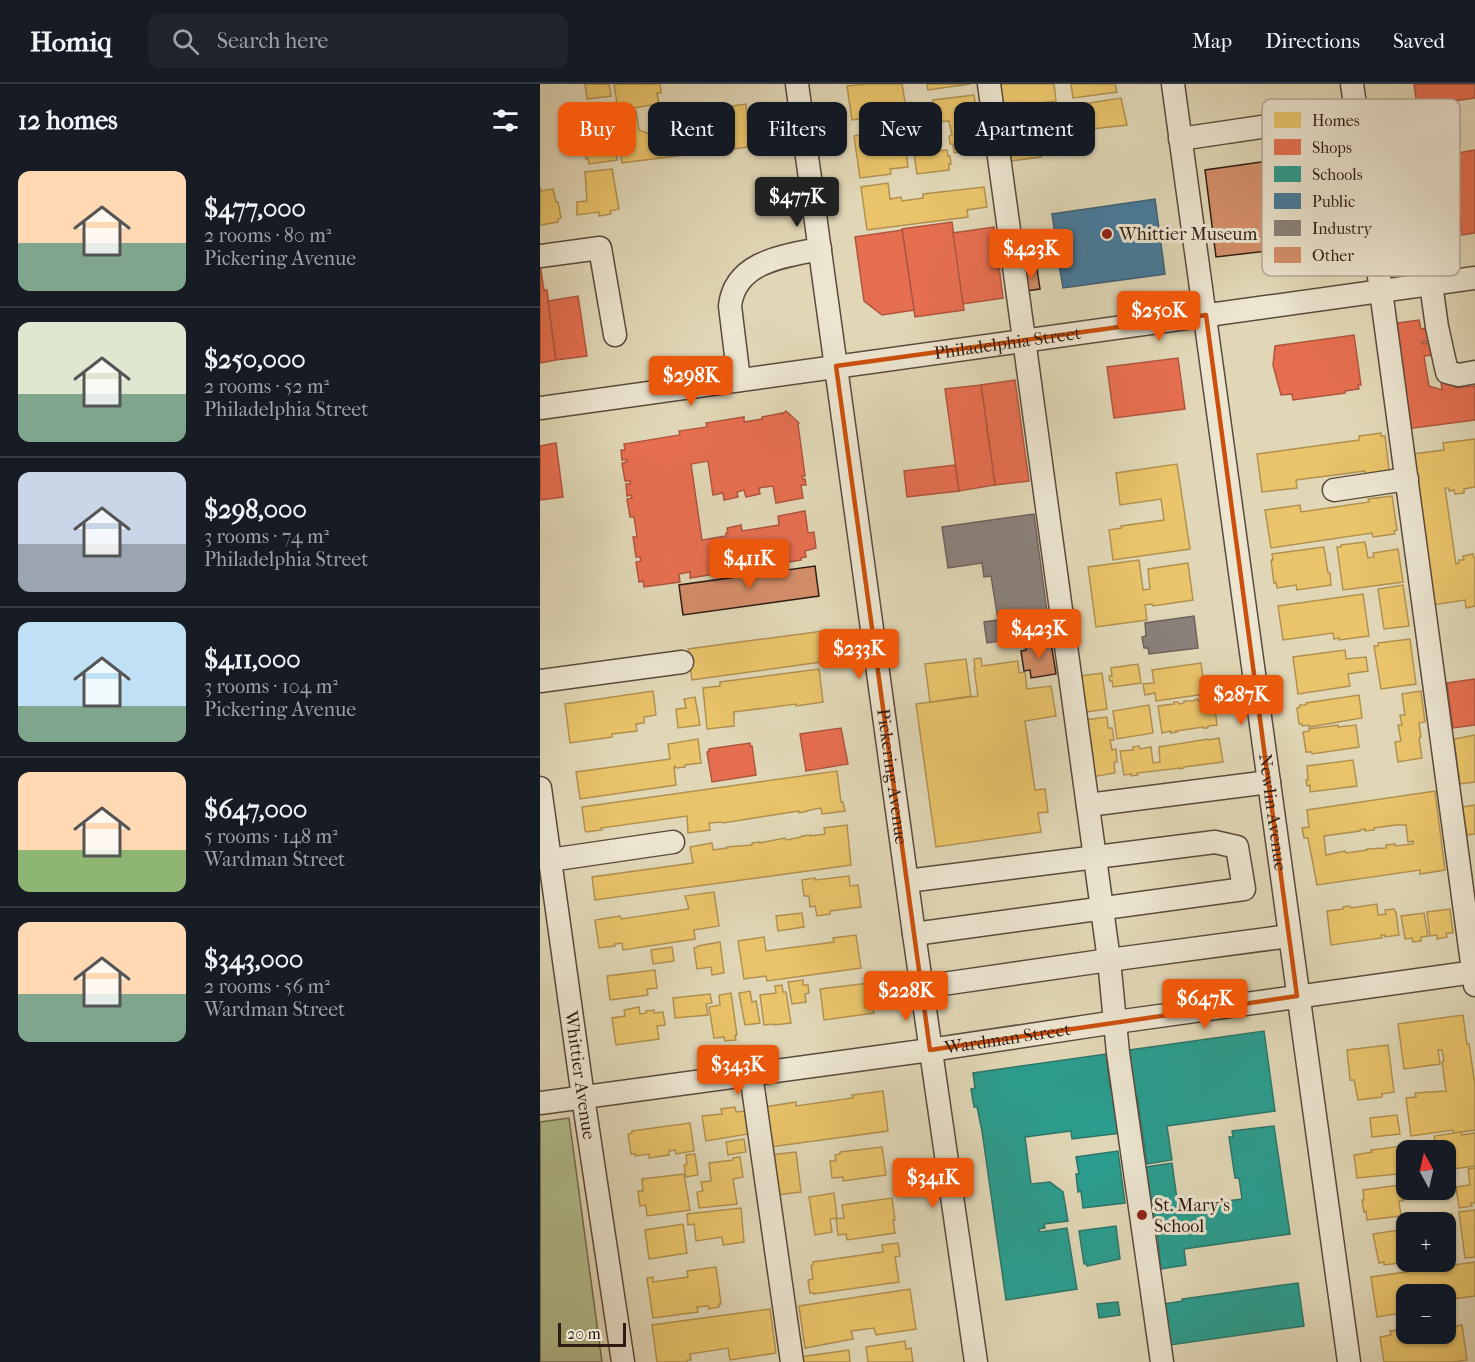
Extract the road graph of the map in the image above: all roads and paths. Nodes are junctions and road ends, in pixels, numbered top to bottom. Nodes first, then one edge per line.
1 (797, 84) edge
2 (989, 84) edge
3 (1173, 84) edge
4 (1352, 84) edge
5 (1354, 99) edge
6 (1262, 127) edge
7 (1180, 139) junction
8 (820, 249) junction
9 (540, 256) edge
10 (1379, 276) edge
11 (1475, 278) edge
12 (1431, 284) junction
13 (1381, 291) junction
14 (1206, 315) junction
15 (615, 335) dead end
16 (1024, 340) junction
17 (836, 366) junction
18 (1475, 372) edge
19 (739, 380) junction
20 (540, 408) edge
21 (1407, 479) junction
22 (1334, 490) dead end
23 (682, 662) dead end
24 (540, 681) edge
25 (1269, 782) junction
26 (540, 788) edge
27 (1088, 805) junction
28 (673, 842) dead end
29 (1095, 858) junction
30 (550, 860) junction
31 (907, 881) junction
32 (1102, 909) junction
33 (914, 934) junction
34 (1289, 936) junction
35 (1109, 960) junction
36 (1474, 976) edge
37 (922, 987) junction
38 (1297, 996) junction
39 (1116, 1022) junction
40 (930, 1050) junction
41 (751, 1074) junction
42 (584, 1097) junction
43 (540, 1103) edge
44 (623, 1362) edge
45 (792, 1362) edge
46 (976, 1362) edge
47 (1162, 1362) edge
48 (1349, 1362) edge

1 - 8 street, Pickering Avenue
2 - 16 street
3 - 7 street, Newlin Avenue
4 - 5 street
6 - 7 street
7 - 14 street, Newlin Avenue
8 - 17 street, Pickering Avenue
8 - 19 street
9 - 15 street
10 - 13 street
11 - 12 street, Philadelphia Street
12 - 13 street, Philadelphia Street
12 - 18 street
13 - 14 street, Philadelphia Street
13 - 21 street
14 - 16 street, Philadelphia Street
14 - 25 street, Newlin Avenue
16 - 17 street, Philadelphia Street
16 - 27 street
17 - 19 street, Philadelphia Street
17 - 31 street, Pickering Avenue
19 - 20 street, Philadelphia Street
21 - 22 street
21 - 36 street
23 - 24 street
25 - 27 street
25 - 34 street, Newlin Avenue
26 - 30 street, Whittier Avenue
27 - 29 street
28 - 30 street
29 - 31 street
29 - 32 street
29 - 32 street
30 - 42 street, Whittier Avenue
31 - 33 street, Pickering Avenue
32 - 33 street
32 - 35 street
33 - 37 street, Pickering Avenue
34 - 35 street
34 - 38 street, Newlin Avenue
35 - 37 street
35 - 39 street
36 - 38 street, Wardman Street
37 - 40 street, Pickering Avenue
38 - 39 street, Wardman Street
38 - 48 street, Newlin Avenue
39 - 40 street, Wardman Street
39 - 47 street
40 - 41 street, Wardman Street
40 - 46 street, Pickering Avenue
41 - 42 street, Wardman Street
41 - 45 street
42 - 43 street, Wardman Street
42 - 44 street, Whittier Avenue

